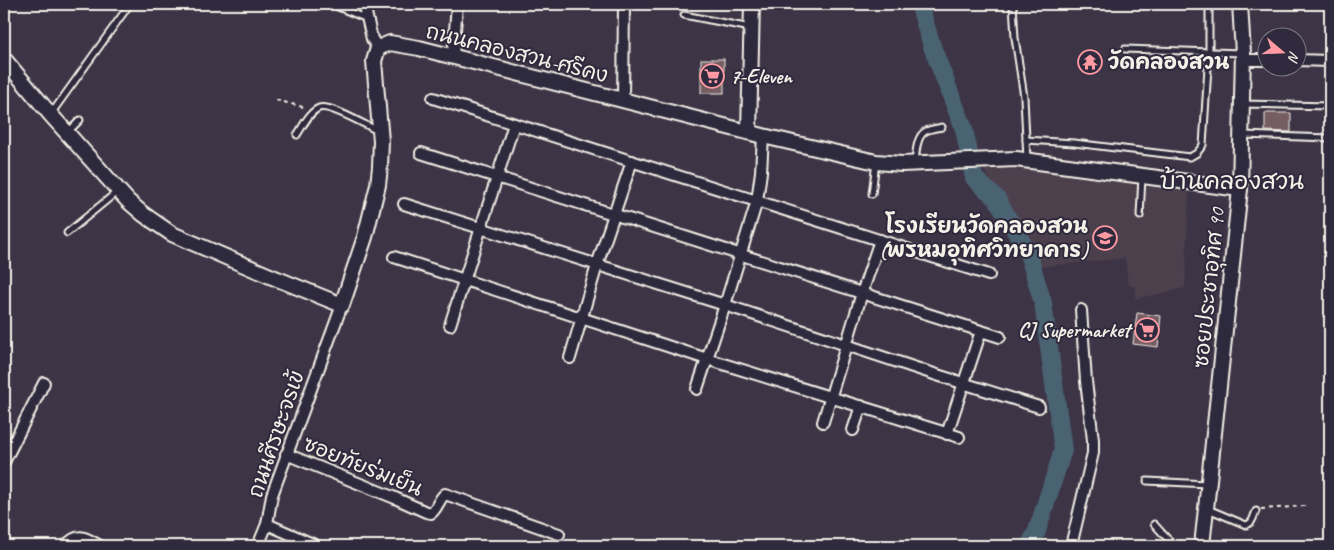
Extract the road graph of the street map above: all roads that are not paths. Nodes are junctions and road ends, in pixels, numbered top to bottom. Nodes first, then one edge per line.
1 (130, 4) edge
2 (331, 4) edge
3 (364, 4) edge
4 (456, 4) edge
5 (624, 4) edge
6 (752, 4) edge
7 (1013, 4) edge
8 (1209, 4) edge
9 (1240, 4) edge
10 (684, 15) dead end
11 (367, 20) junction
12 (752, 28) junction
13 (378, 48) junction
14 (1125, 49) dead end
15 (1209, 52) junction
16 (1243, 56) junction
17 (453, 57) junction
18 (1256, 58) edge
19 (4, 59) edge
20 (1306, 60) edge
21 (1330, 61) edge
22 (433, 98) dead end
23 (623, 101) junction
24 (1241, 104) junction
25 (1330, 106) edge
26 (50, 114) junction
27 (80, 120) dead end
28 (514, 124) junction
29 (942, 127) dead end
30 (380, 132) junction
31 (748, 132) junction
32 (67, 133) junction
33 (297, 135) dead end
34 (1240, 135) junction
35 (763, 136) junction
36 (1330, 138) edge
37 (1026, 140) junction
38 (421, 153) dead end
39 (632, 161) junction
40 (1027, 161) junction
41 (876, 162) junction
42 (915, 163) junction
43 (1142, 176) junction
44 (497, 177) junction
45 (1240, 189) junction
46 (118, 190) junction
47 (872, 194) dead end
48 (757, 201) junction
49 (404, 204) dead end
50 (614, 214) junction
51 (1140, 216) dead end
52 (481, 228) junction
53 (67, 232) dead end
54 (880, 240) junction
55 (741, 254) junction
56 (394, 257) dead end
57 (598, 265) junction
58 (989, 275) dead end
59 (464, 280) junction
60 (862, 293) junction
61 (725, 305) junction
62 (342, 306) junction
63 (1081, 310) dead end
64 (582, 318) junction
65 (450, 325) dead end
66 (981, 331) junction
67 (1000, 337) dead end
68 (846, 345) junction
69 (570, 358) dead end
70 (707, 359) junction
71 (44, 383) dead end
72 (963, 384) junction
73 (697, 389) dead end
74 (830, 397) junction
75 (861, 406) junction
76 (1039, 407) dead end
77 (823, 422) dead end
78 (853, 430) dead end
79 (947, 434) junction
80 (959, 437) dead end
81 (286, 454) junction
82 (4, 462) edge
83 (1147, 481) dead end
84 (1209, 484) junction
85 (1206, 508) junction
86 (1256, 511) road end
87 (267, 524) junction
88 (1154, 524) dead end
89 (559, 534) dead end
90 (66, 546) edge
91 (100, 546) edge
92 (258, 546) edge
93 (317, 546) edge
94 (1071, 546) edge
95 (1174, 546) edge
96 (1202, 546) edge

1 - 26 lane
2 - 11 lane
3 - 11 street
4 - 17 street
5 - 23 street
6 - 12 street
7 - 37 lane
8 - 15 lane
9 - 16 street, ซอยประชาอุทิศ 90
10 - 12 lane
11 - 13 street
12 - 31 street
13 - 17 street, ถนนคลองสวน-ศรีคง
13 - 30 street
14 - 15 lane
15 - 16 lane
15 - 37 lane
16 - 18 street
16 - 24 street, ซอยประชาอุทิศ 90
17 - 23 street, ถนนคลองสวน-ศรีคง
19 - 26 street
20 - 21 street
22 - 28 street
23 - 31 street, ถนนคลองสวน-ศรีคง
24 - 25 lane
24 - 34 street, ซอยประชาอุทิศ 90
26 - 32 street
27 - 32 lane
28 - 39 street
28 - 44 street
29 - 42 lane
30 - 33 lane
30 - 62 street
31 - 35 street, ถนนคลองสวน-ศรีคง
32 - 46 street
34 - 36 lane
34 - 45 street, ซอยประชาอุทิศ 90
35 - 41 street, ถนนคลองสวน-ศรีคง
35 - 48 street
37 - 40 lane
38 - 44 street
39 - 48 street
39 - 50 street
40 - 42 street, ถนนคลองสวน-ศรีคง
40 - 43 street, ถนนคลองสวน-ศรีคง
41 - 42 street, ถนนคลองสวน-ศรีคง
41 - 47 lane
43 - 45 street, ถนนคลองสวน-ศรีคง
43 - 51 lane
44 - 50 street
44 - 52 street
45 - 84 street, ซอยประชาอุทิศ 90
46 - 53 lane
46 - 62 street
48 - 54 street
48 - 55 street
49 - 52 street
50 - 55 street
50 - 57 street
52 - 57 street
52 - 59 street
54 - 58 street
54 - 60 street
55 - 60 street
55 - 61 street
56 - 59 street
57 - 61 street
57 - 64 street
59 - 64 street
59 - 65 street
60 - 66 street
60 - 68 street
61 - 68 street
61 - 70 street
62 - 81 street, ถนนศีรษะจรเข้
63 - 94 street
64 - 69 street
64 - 70 street
66 - 67 street
66 - 72 street
68 - 72 street
68 - 74 street
70 - 73 street
70 - 74 street
71 - 82 street
72 - 76 street
72 - 79 street
74 - 75 street
74 - 77 street
75 - 78 street
75 - 79 street
79 - 80 street
81 - 87 street, ถนนศีรษะจรเข้
81 - 89 street, ซอยทัยร่มเย็น
83 - 84 lane
84 - 85 street, ซอยประชาอุทิศ 90
85 - 86 lane
85 - 96 street, ซอยประชาอุทิศ 90
87 - 92 street
87 - 93 street, ถนนศีรษะจรเข้
88 - 95 lane
90 - 91 street

